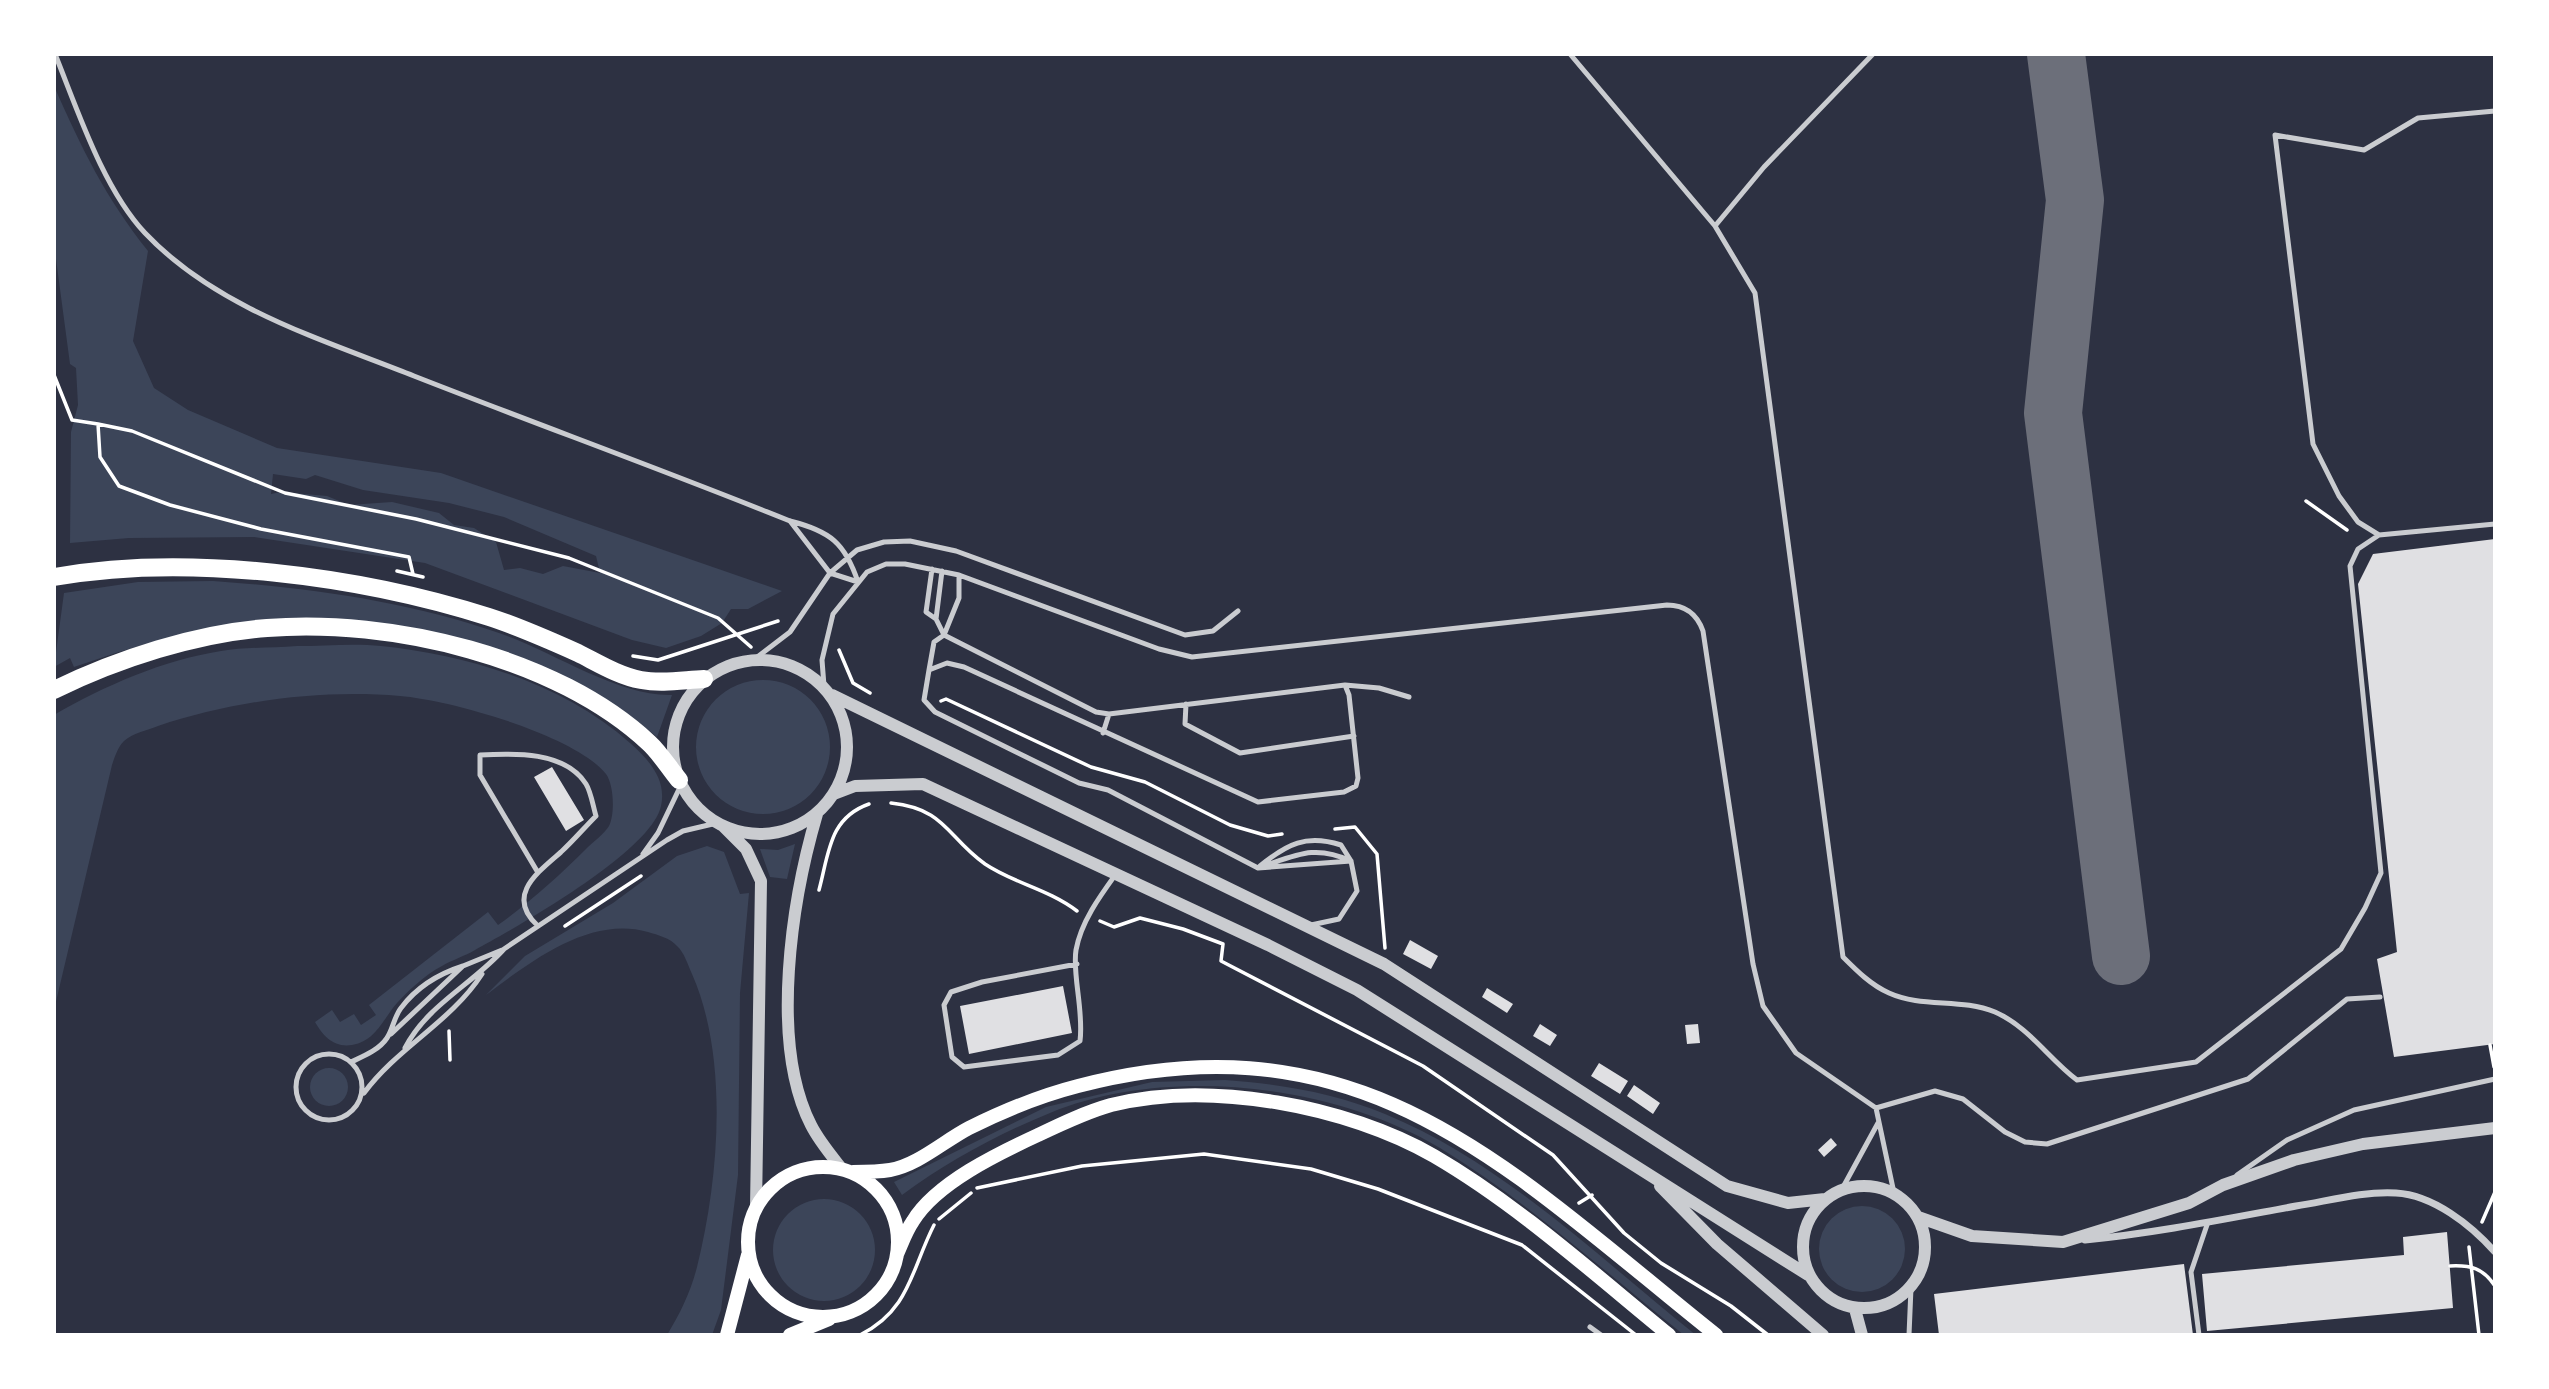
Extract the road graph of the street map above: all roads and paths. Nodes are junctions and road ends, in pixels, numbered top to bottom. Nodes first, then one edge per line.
1 (55, 54) edge
2 (1570, 54) edge
3 (1873, 54) edge
4 (2495, 111) edge
5 (1715, 226) junction
6 (54, 375) edge
7 (98, 424) junction
8 (2306, 501) dead end
9 (790, 521) junction
10 (2495, 524) edge
11 (2348, 531) dead end
12 (2379, 536) junction
13 (849, 555) junction
14 (932, 569) junction
15 (942, 570) junction
16 (830, 573) junction
17 (413, 574) dead end
18 (959, 575) junction
19 (54, 577) edge
20 (858, 582) junction
21 (1238, 611) dead end
22 (936, 619) junction
23 (944, 635) junction
24 (838, 648) dead end
25 (757, 659) junction
26 (929, 670) junction
27 (704, 679) junction
28 (1345, 685) junction
29 (54, 690) edge
30 (828, 691) junction
31 (875, 696) dead end
32 (1409, 698) dead end
33 (1186, 704) junction
34 (929, 706) junction
35 (1109, 715) junction
36 (1103, 733) junction
37 (1354, 736) junction
38 (680, 782) junction
39 (834, 794) junction
40 (817, 814) junction
41 (720, 825) junction
42 (1331, 830) dead end
43 (1293, 833) dead end
44 (639, 859) junction
45 (1351, 861) junction
46 (1258, 867) junction
47 (647, 871) dead end
48 (537, 872) junction
49 (1116, 874) junction
50 (819, 890) dead end
51 (1089, 916) junction
52 (538, 926) junction
53 (1304, 926) junction
54 (557, 931) dead end
55 (504, 949) junction
56 (1385, 950) dead end
57 (1077, 964) junction
58 (463, 966) junction
59 (484, 972) junction
60 (2380, 997) dead end
61 (456, 1022) dead end
62 (386, 1038) junction
63 (2490, 1045) dead end
64 (405, 1048) junction
65 (450, 1060) dead end
66 (351, 1062) junction
67 (2495, 1076) edge
68 (362, 1096) junction
69 (1876, 1108) junction
70 (1878, 1123) junction
71 (2495, 1128) edge
72 (847, 1170) junction
73 (1645, 1171) junction
74 (2223, 1185) junction
75 (1842, 1189) junction
76 (2495, 1192) edge
77 (1894, 1193) junction
78 (1825, 1199) junction
79 (756, 1208) junction
80 (1918, 1217) junction
81 (2208, 1222) junction
82 (2477, 1232) junction
83 (2063, 1242) junction
84 (749, 1252) junction
85 (2495, 1252) edge
86 (897, 1254) junction
87 (2470, 1265) junction
88 (2450, 1266) dead end
89 (1808, 1275) junction
90 (2495, 1286) edge
91 (1911, 1288) junction
92 (1855, 1309) junction
93 (844, 1314) junction
94 (1590, 1327) dead end
95 (727, 1335) edge
96 (790, 1335) edge
97 (860, 1335) edge
98 (1601, 1335) edge
99 (1636, 1335) edge
100 (1669, 1335) edge
101 (1716, 1335) edge
102 (1768, 1335) edge
103 (1823, 1335) edge
104 (1862, 1335) edge
105 (1909, 1335) edge
106 (2199, 1335) edge
107 (2479, 1335) edge

1 - 9 lane
2 - 5 lane
3 - 5 lane
4 - 12 lane
5 - 12 lane
6 - 7 path
7 - 17 path
7 - 25 path
8 - 11 path
9 - 13 lane
9 - 16 lane
10 - 12 lane
13 - 16 lane
13 - 20 lane
13 - 21 lane
14 - 15 lane
14 - 20 lane
14 - 22 lane
15 - 18 lane
15 - 22 lane
16 - 20 lane
16 - 25 lane
18 - 23 lane
18 - 69 lane
19 - 27 highway
20 - 30 lane
22 - 23 lane
23 - 26 lane
23 - 35 lane
24 - 31 path
25 - 27 street
25 - 30 street
26 - 34 lane
26 - 36 lane
27 - 38 street
28 - 32 lane
28 - 33 lane
28 - 37 lane
29 - 38 highway
30 - 39 street
30 - 53 street
33 - 35 lane
33 - 37 lane
34 - 43 path
34 - 46 lane
35 - 36 lane
36 - 37 lane
38 - 41 street
38 - 44 lane
39 - 40 street
39 - 49 street
40 - 41 street
40 - 72 street
41 - 44 lane
41 - 79 street
42 - 56 path
44 - 52 lane
45 - 46 lane
45 - 46 lane
45 - 46 lane
45 - 53 lane
47 - 54 path
48 - 48 lane
48 - 52 lane
49 - 51 lane
49 - 73 street
50 - 51 path
51 - 57 lane
51 - 102 path
52 - 55 lane
53 - 78 street
55 - 58 lane
55 - 59 lane
57 - 57 lane
58 - 62 lane
58 - 62 lane
59 - 64 lane
59 - 64 lane
60 - 69 lane
61 - 65 path
62 - 66 lane
63 - 67 path
64 - 68 lane
66 - 68 lane
66 - 68 lane
67 - 74 lane
69 - 70 lane
70 - 75 lane
70 - 77 lane
71 - 74 street
72 - 79 main road
72 - 86 main road
72 - 101 main road
73 - 89 street
73 - 103 street
74 - 83 street
75 - 77 street
75 - 78 street
76 - 82 path
77 - 80 street
78 - 89 street
79 - 84 main road
80 - 83 street
80 - 91 street
81 - 82 street
81 - 83 street
81 - 106 lane
82 - 85 street
82 - 87 path
84 - 93 main road
84 - 95 main road
86 - 93 main road
86 - 100 main road
87 - 88 path
87 - 90 path
87 - 107 path
89 - 92 street
91 - 92 street
91 - 105 lane
92 - 104 street
93 - 96 main road
94 - 98 lane
97 - 99 path

